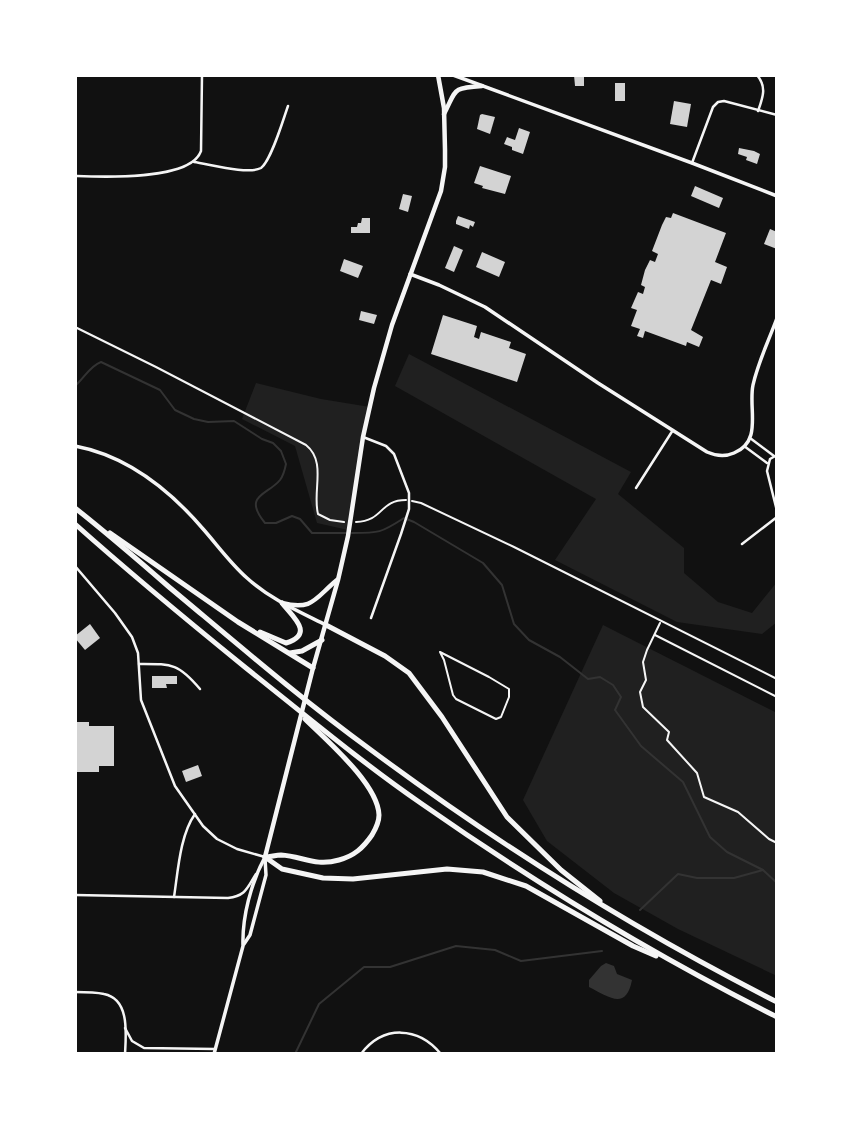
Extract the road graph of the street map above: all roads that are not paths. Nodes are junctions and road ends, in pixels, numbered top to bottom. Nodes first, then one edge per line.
1 (202, 75) edge
2 (438, 75) edge
3 (453, 75) edge
4 (757, 75) edge
5 (482, 86) junction
6 (288, 106) dead end
7 (758, 111) junction
8 (444, 115) junction
9 (777, 116) edge
10 (194, 162) junction
11 (692, 163) junction
12 (75, 176) edge
13 (777, 196) edge
14 (410, 274) junction
15 (777, 318) edge
16 (775, 328) edge
17 (673, 430) junction
18 (363, 437) junction
19 (750, 438) junction
20 (75, 446) edge
21 (744, 446) junction
22 (775, 455) edge
23 (768, 464) junction
24 (636, 488) dead end
25 (75, 508) edge
26 (777, 511) edge
27 (82, 513) junction
28 (777, 517) edge
29 (75, 524) edge
30 (742, 544) dead end
31 (75, 566) edge
32 (338, 580) junction
33 (282, 603) junction
34 (371, 618) dead end
35 (238, 622) junction
36 (326, 625) junction
37 (322, 640) junction
38 (440, 652) joint
39 (288, 653) junction
40 (139, 664) junction
41 (313, 668) junction
42 (200, 689) dead end
43 (284, 699) junction
44 (194, 814) junction
45 (265, 857) junction
46 (257, 873) junction
47 (75, 895) edge
48 (174, 897) junction
49 (622, 917) junction
50 (243, 946) junction
51 (680, 966) junction
52 (75, 992) edge
53 (777, 1002) edge
54 (777, 1017) edge
55 (125, 1028) junction
56 (215, 1051) edge
57 (125, 1054) edge
58 (361, 1054) edge
59 (441, 1054) edge

1 - 10 street
2 - 8 main road
3 - 5 main road
4 - 7 street
5 - 8 main road
5 - 11 main road
6 - 10 street
7 - 9 street
7 - 11 street
8 - 14 main road
10 - 12 street
11 - 13 main road
14 - 17 main road
14 - 18 main road
15 - 16 main road
16 - 19 main road
17 - 21 main road
17 - 24 street
18 - 32 main road
18 - 34 street
19 - 21 main road
19 - 22 street
20 - 33 main road
21 - 23 street
22 - 23 street
23 - 26 street
25 - 27 highway
27 - 35 highway
27 - 49 highway
28 - 30 street
29 - 43 highway
31 - 40 street
32 - 33 main road
32 - 36 main road
33 - 35 highway
33 - 36 main road
35 - 39 highway
36 - 37 main road
36 - 49 highway
37 - 39 highway
37 - 41 main road
38 - 38 lane
39 - 41 highway
40 - 42 street
40 - 44 street
41 - 45 main road
43 - 45 highway
43 - 51 highway
44 - 45 street
44 - 48 street
45 - 46 main road
45 - 50 main road
45 - 51 highway
46 - 48 street
46 - 50 main road
47 - 48 street
49 - 53 highway
50 - 56 main road
51 - 54 highway
52 - 55 street
55 - 56 street
55 - 57 street
58 - 59 street

